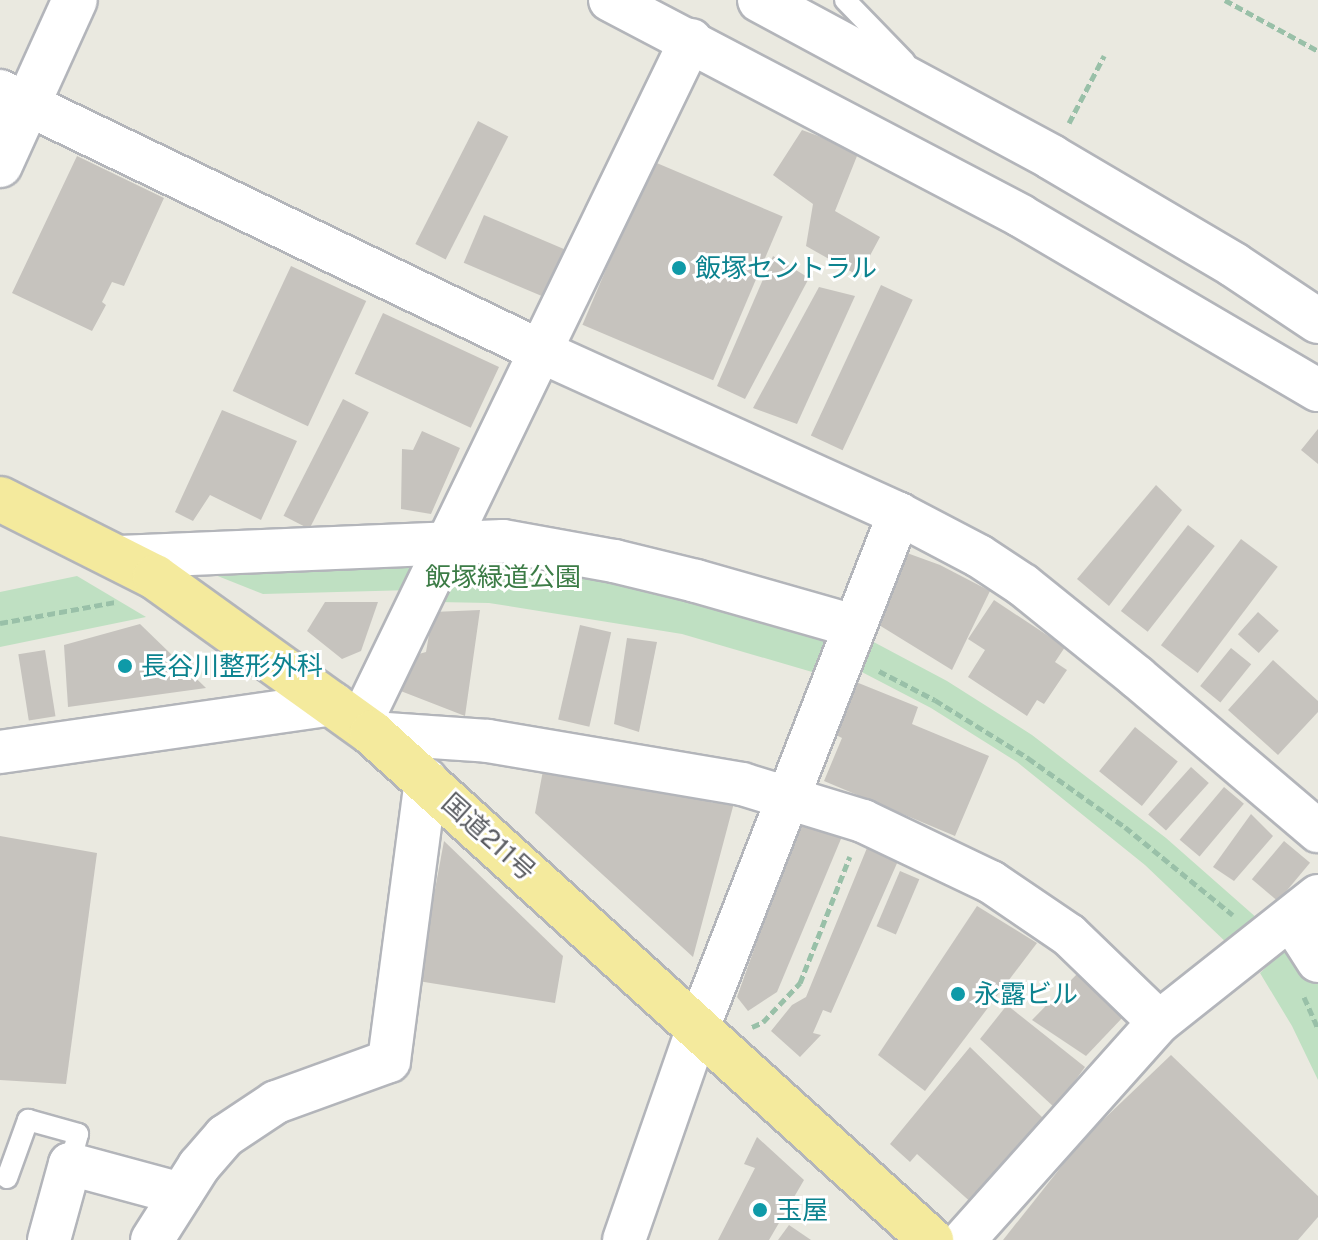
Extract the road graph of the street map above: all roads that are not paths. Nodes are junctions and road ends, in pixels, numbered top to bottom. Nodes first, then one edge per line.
1 (75, 0) edge
2 (610, 0) edge
3 (760, 0) edge
4 (845, 0) edge
5 (691, 40) junction
6 (932, 91) junction
7 (14, 97) edge
8 (0, 165) edge
9 (1318, 321) edge
10 (542, 352) junction
11 (1318, 390) edge
12 (0, 499) edge
13 (899, 514) junction
14 (450, 542) junction
15 (119, 557) junction
16 (854, 626) junction
17 (355, 720) junction
18 (0, 752) edge
19 (426, 779) junction
20 (787, 799) junction
21 (1318, 831) edge
22 (1304, 907) edge
23 (1318, 961) edge
24 (1159, 1022) junction
25 (719, 1031) junction
26 (70, 1164) junction
27 (7, 1178) dead end
28 (181, 1194) junction
29 (49, 1240) edge
30 (152, 1240) edge
31 (624, 1240) edge
32 (931, 1240) edge
33 (964, 1240) edge

1 - 7 street
2 - 5 street
3 - 6 street
4 - 6 lane
5 - 10 street
5 - 11 street
6 - 9 street
7 - 8 street
7 - 10 street
10 - 13 street
10 - 14 street
12 - 15 highway, 国道211号
13 - 16 street
13 - 21 street
14 - 15 street
14 - 16 street
14 - 17 street
15 - 17 highway, 国道211号
16 - 20 street
17 - 18 street
17 - 19 highway, 国道211号
17 - 20 street
19 - 25 highway, 国道211号
19 - 28 street
20 - 24 street
20 - 25 street
22 - 23 street
22 - 24 street
24 - 33 street
25 - 31 street
25 - 32 highway, 国道211号
26 - 27 lane
26 - 28 street
26 - 29 street
28 - 30 street

